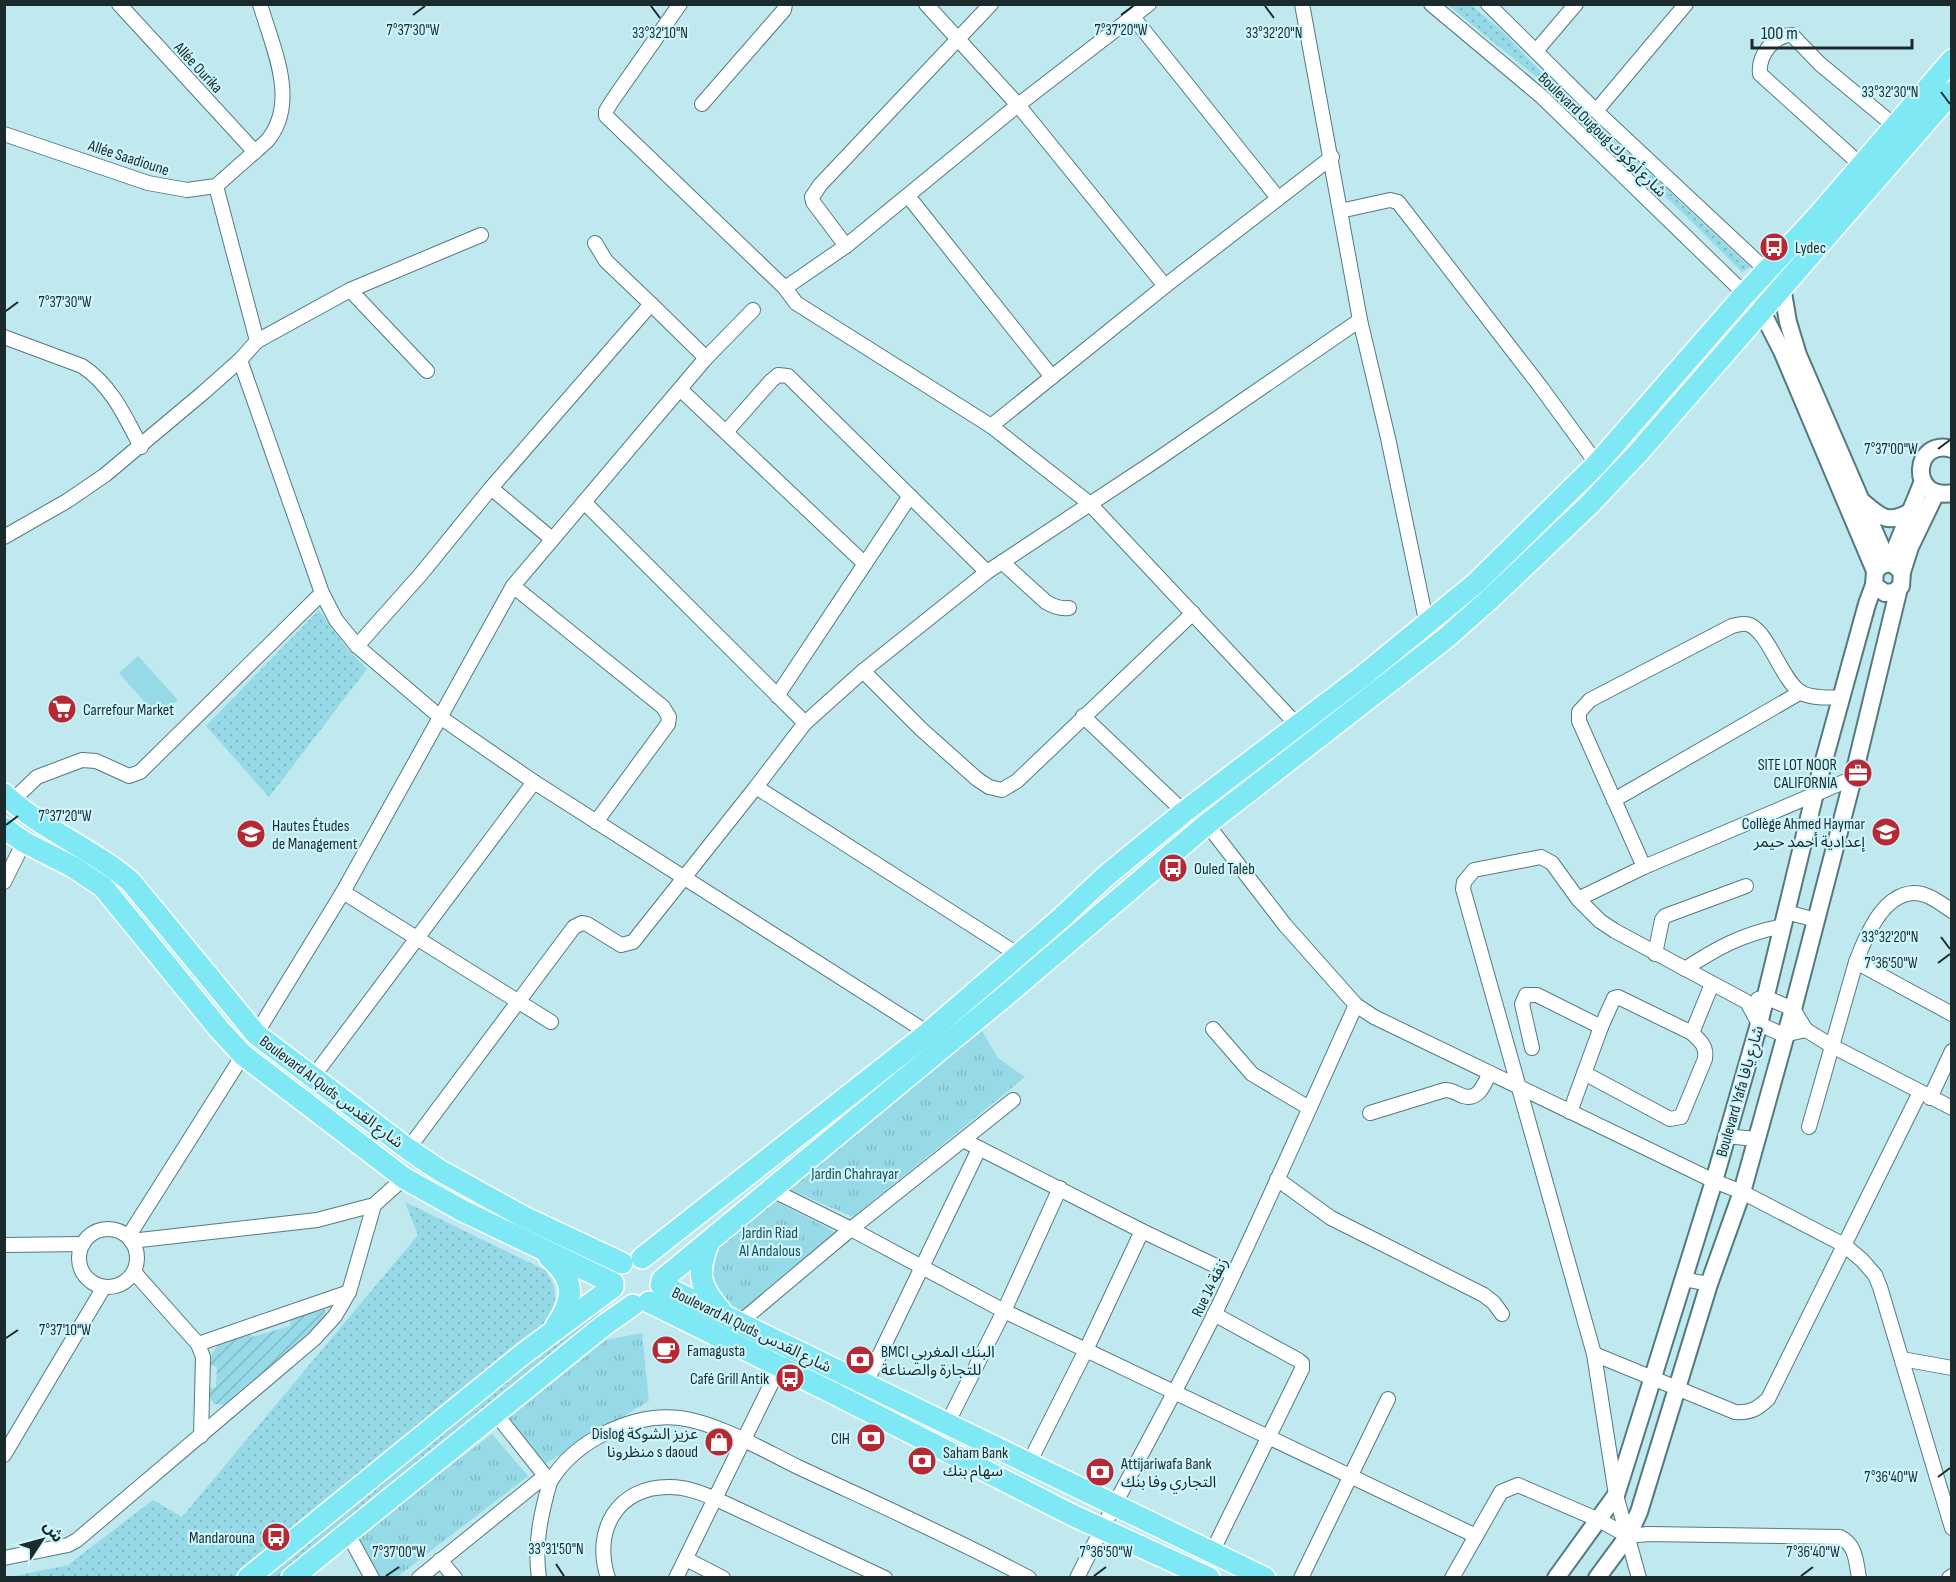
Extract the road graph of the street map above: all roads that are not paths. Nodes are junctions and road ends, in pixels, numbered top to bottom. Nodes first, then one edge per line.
1 (118, 4) edge
2 (260, 4) edge
3 (680, 4) edge
4 (785, 4) edge
5 (926, 4) edge
6 (991, 4) edge
7 (1149, 4) edge
8 (1302, 4) edge
9 (1431, 4) edge
10 (1488, 4) edge
11 (1576, 4) edge
12 (1686, 4) edge
13 (1133, 17) junction
14 (959, 40) junction
15 (1536, 51) junction
16 (1952, 60) edge
17 (1952, 92) edge
18 (702, 104) dead end
19 (1018, 105) junction
20 (1596, 111) junction
21 (1896, 127) junction
22 (4, 134) edge
23 (255, 152) junction
24 (1332, 158) junction
25 (1861, 165) junction
26 (216, 186) junction
27 (908, 196) junction
28 (1278, 198) junction
29 (1340, 211) junction
30 (481, 235) dead end
31 (595, 243) dead end
32 (846, 246) junction
33 (1767, 271) junction
34 (1165, 286) junction
35 (1782, 287) junction
36 (785, 288) junction
37 (350, 291) junction
38 (1745, 294) junction
39 (651, 304) junction
40 (753, 310) dead end
41 (1761, 310) junction
42 (1360, 320) junction
43 (4, 337) edge
44 (257, 341) junction
45 (706, 358) junction
46 (240, 360) junction
47 (427, 371) dead end
48 (1052, 377) junction
49 (681, 390) junction
50 (991, 426) junction
51 (726, 432) junction
52 (141, 447) junction
53 (1952, 449) edge
54 (1597, 464) junction
55 (1923, 482) junction
56 (491, 488) junction
57 (1944, 493) edge
58 (910, 496) junction
59 (1862, 501) junction
60 (584, 502) junction
61 (1089, 503) junction
62 (1910, 512) junction
63 (4, 537) edge
64 (552, 539) junction
65 (1002, 562) junction
66 (865, 564) junction
67 (987, 572) junction
68 (1888, 574) junction
69 (513, 586) junction
70 (322, 593) junction
71 (1069, 608) dead end
72 (1193, 613) junction
73 (1427, 625) junction
74 (357, 646) junction
75 (863, 671) junction
76 (1801, 693) junction
77 (777, 696) junction
78 (1841, 698) junction
79 (1083, 716) junction
80 (440, 717) junction
81 (805, 723) junction
82 (1298, 726) junction
83 (1854, 778) junction
84 (534, 782) junction
85 (756, 787) junction
86 (1815, 793) junction
87 (8, 798) edge
88 (1614, 800) junction
89 (1184, 812) junction
90 (596, 822) junction
91 (1207, 824) junction
92 (4, 828) edge
93 (24, 842) junction
94 (1644, 867) junction
95 (684, 877) junction
96 (4, 882) edge
97 (1746, 886) dead end
98 (343, 891) junction
99 (1578, 900) junction
100 (1952, 911) edge
101 (1784, 919) junction
102 (1816, 920) junction
103 (417, 938) junction
104 (1017, 954) junction
105 (1655, 954) junction
106 (1856, 962) junction
107 (1685, 969) junction
108 (1712, 984) junction
109 (1765, 997) junction
110 (517, 1001) junction
111 (1747, 1002) junction
112 (1356, 1005) junction
113 (1793, 1009) junction
114 (1952, 1014) edge
115 (551, 1022) dead end
116 (1759, 1024) junction
117 (1601, 1027) junction
118 (1213, 1029) dead end
119 (1806, 1030) junction
120 (928, 1033) junction
121 (1692, 1033) junction
122 (256, 1034) junction
123 (1784, 1035) junction
124 (1832, 1047) junction
125 (1532, 1048) dead end
126 (1952, 1051) edge
127 (243, 1055) junction
128 (1952, 1063) edge
129 (1490, 1073) junction
130 (1584, 1073) junction
131 (313, 1077) junction
132 (1947, 1082) edge
133 (1519, 1088) junction
134 (1928, 1096) junction
135 (1013, 1100) dead end
136 (1309, 1108) junction
137 (1952, 1108) edge
138 (1570, 1112) junction
139 (1370, 1113) dead end
140 (1809, 1127) dead end
141 (1725, 1136) junction
142 (1756, 1139) junction
143 (963, 1140) junction
144 (408, 1149) junction
145 (979, 1149) junction
146 (404, 1178) junction
147 (1277, 1179) junction
148 (1714, 1181) junction
149 (1060, 1188) junction
150 (770, 1189) junction
151 (1742, 1192) junction
152 (374, 1205) junction
153 (851, 1229) junction
154 (1142, 1231) junction
155 (130, 1239) junction
156 (710, 1240) junction
157 (83, 1244) junction
158 (4, 1245) edge
159 (535, 1245) junction
160 (1844, 1245) junction
161 (632, 1260) junction
162 (923, 1267) junction
163 (134, 1272) junction
164 (1233, 1274) junction
165 (1683, 1279) junction
166 (1709, 1284) junction
167 (613, 1285) junction
168 (104, 1287) junction
169 (349, 1292) junction
170 (651, 1293) junction
171 (1004, 1311) junction
172 (1214, 1314) junction
173 (1502, 1314) dead end
174 (731, 1318) junction
175 (553, 1332) junction
176 (198, 1344) junction
177 (1086, 1350) junction
178 (1594, 1354) junction
179 (1902, 1359) junction
180 (779, 1368) junction
181 (1952, 1368) edge
182 (1653, 1377) junction
183 (865, 1385) junction
184 (1678, 1388) junction
185 (1175, 1392) junction
186 (1388, 1399) dead end
187 (496, 1414) junction
188 (947, 1424) junction
189 (201, 1436) junction
190 (1268, 1438) junction
191 (743, 1441) junction
192 (4, 1455) edge
193 (1029, 1462) junction
194 (1352, 1476) junction
195 (548, 1479) junction
196 (1616, 1495) junction
197 (716, 1499) junction
198 (1113, 1504) junction
199 (1599, 1520) junction
200 (1102, 1528) junction
201 (1952, 1528) edge
202 (348, 1532) junction
203 (1476, 1536) junction
204 (1628, 1536) junction
205 (1212, 1552) junction
206 (4, 1558) edge
207 (686, 1559) junction
208 (440, 1560) junction
209 (1006, 1572) edge
210 (248, 1578) edge
211 (292, 1578) edge
212 (372, 1578) edge
213 (419, 1578) edge
214 (455, 1578) edge
215 (539, 1578) edge
216 (608, 1578) edge
217 (676, 1578) edge
218 (723, 1578) edge
219 (885, 1578) edge
220 (1029, 1578) edge
221 (1077, 1578) edge
222 (1209, 1578) edge
223 (1265, 1578) edge
224 (1301, 1578) edge
225 (1452, 1578) edge
226 (1556, 1578) edge
227 (1597, 1578) edge
228 (1639, 1578) edge
229 (1859, 1578) edge

1 - 23 street, Allée Ourika
2 - 23 street
3 - 36 street
4 - 18 street
5 - 14 street
6 - 14 street
7 - 13 street
8 - 24 street
9 - 38 street, Boulevard Ougoug شارع أوكوك
10 - 15 street, Boulevard Ougoug شارع أوكوك
11 - 15 street
12 - 20 street
13 - 19 street
13 - 28 street
14 - 19 street
14 - 32 street
15 - 20 street, Boulevard Ougoug شارع أوكوك
16 - 21 main road
17 - 35 main road
19 - 27 street
19 - 34 street
20 - 33 street, Boulevard Ougoug شارع أوكوك
21 - 25 main road
21 - 25 street
22 - 26 street, Allée Saadioune
23 - 26 street
24 - 28 street
24 - 29 street
25 - 33 main road
26 - 44 street
27 - 32 street
27 - 48 street
28 - 34 street
29 - 42 street
29 - 54 street
30 - 37 street
31 - 39 street
32 - 36 street
33 - 35 street
33 - 38 main road
34 - 48 street
35 - 41 main road
35 - 59 street
36 - 50 street
37 - 44 street
37 - 47 street
38 - 41 street
38 - 54 main road
39 - 45 street
39 - 56 street
40 - 45 street
41 - 68 street
41 - 91 main road
42 - 61 street
42 - 73 street
43 - 52 street
44 - 46 street
45 - 49 street
46 - 52 street
46 - 70 street
48 - 50 street
49 - 51 street
49 - 60 street
50 - 61 street
51 - 58 street
51 - 66 street
52 - 63 street
53 - 55 street, Boulevard Yafa شارع يافا
54 - 73 main road
55 - 57 street
55 - 62 street, Boulevard Yafa شارع يافا
56 - 64 street
56 - 74 street
57 - 68 street, Boulevard Yafa شارع يافا
58 - 66 street
58 - 67 street
59 - 62 street
59 - 68 street
60 - 64 street
60 - 77 street
61 - 65 street
61 - 72 street
62 - 68 street, Boulevard Yafa شارع يافا
64 - 69 street
65 - 67 street
65 - 71 street
66 - 77 street
67 - 75 street
68 - 78 street, Boulevard Yafa شارع يافا
68 - 83 street, Boulevard Yafa شارع يافا
69 - 80 street
69 - 90 street
70 - 74 street
70 - 87 street
72 - 79 street
72 - 82 street
73 - 82 main road
74 - 80 street
75 - 79 street
75 - 81 street
76 - 78 street
76 - 88 street
76 - 88 street
77 - 81 street
78 - 86 street, Boulevard Yafa شارع يافا
79 - 89 street
80 - 84 street
80 - 98 street
81 - 85 street
82 - 89 main road
83 - 86 street
83 - 102 street, Boulevard Yafa شارع يافا
84 - 90 street
84 - 103 street
85 - 95 street
85 - 104 street
86 - 94 street
86 - 101 street, Boulevard Yafa شارع يافا
87 - 122 main road, Boulevard Al Quds شارع القدس
88 - 94 street
89 - 104 main road
90 - 95 street
91 - 112 street
91 - 150 main road
92 - 93 main road, Boulevard Al Quds شارع القدس
93 - 96 street
93 - 127 main road, Boulevard Al Quds شارع القدس
94 - 99 street
95 - 110 street
95 - 120 street
97 - 105 street
98 - 103 street
98 - 122 street
99 - 105 street
99 - 133 street
100 - 106 street
101 - 102 street
101 - 107 street
101 - 109 street, Boulevard Yafa شارع يافا
102 - 113 street, Boulevard Yafa شارع يافا
103 - 110 street
103 - 131 street
104 - 120 main road
105 - 107 street
106 - 114 street
106 - 124 street
107 - 108 street
108 - 111 street
108 - 121 street
109 - 111 street
109 - 113 street
109 - 116 street, Boulevard Yafa شارع يافا
110 - 115 street
110 - 144 street
111 - 116 street
112 - 129 street
112 - 136 street, Rue 14 زنقة
113 - 119 street
113 - 123 street, Boulevard Yafa شارع يافا
116 - 123 street
116 - 141 street, Boulevard Yafa شارع يافا
117 - 121 street
117 - 125 street
117 - 130 street
118 - 136 street
119 - 123 street
119 - 124 street
120 - 161 main road
121 - 130 street
122 - 131 main road, Boulevard Al Quds شارع القدس
123 - 142 street, Boulevard Yafa شارع يافا
124 - 134 street
124 - 140 street
126 - 134 street
127 - 146 main road, Boulevard Al Quds شارع القدس
127 - 155 street
128 - 132 street
129 - 133 street
129 - 139 street
130 - 138 street
131 - 144 main road, Boulevard Al Quds شارع القدس
132 - 134 street
133 - 138 street
133 - 178 street
134 - 137 street
134 - 160 street
135 - 143 street
136 - 147 street, Rue 14 زنقة
138 - 148 street
141 - 142 street
141 - 148 street, Boulevard Yafa شارع يافا
142 - 151 street, Boulevard Yafa شارع يافا
143 - 145 street
143 - 153 street
144 - 161 main road, Boulevard Al Quds شارع القدس
145 - 149 street
145 - 162 street
146 - 152 street
146 - 159 main road, Boulevard Al Quds شارع القدس
147 - 164 street, Rue 14 زنقة
147 - 173 street
148 - 151 street
148 - 165 street, Boulevard Yafa شارع يافا
149 - 154 street
149 - 171 street
150 - 153 street
150 - 156 main road
151 - 160 street
151 - 166 street, Boulevard Yafa شارع يافا
152 - 155 street
152 - 169 street
153 - 162 street
153 - 174 street
154 - 164 street
154 - 177 street
155 - 157 street
155 - 163 street
156 - 170 main road
156 - 174 main road
157 - 158 street
157 - 168 street
159 - 167 main road, Boulevard Al Quds شارع القدس
159 - 175 main road
160 - 179 street
160 - 184 street
161 - 167 main road
161 - 170 main road
162 - 171 street
162 - 183 street
163 - 168 street
163 - 176 street
164 - 172 street, Rue 14 زنقة
165 - 166 street
165 - 182 street, Boulevard Yafa شارع يافا
166 - 184 street, Boulevard Yafa شارع يافا
167 - 170 main road
167 - 175 main road
168 - 192 street
169 - 176 street
169 - 189 street
170 - 174 main road, Boulevard Al Quds شارع القدس
170 - 180 main road, Boulevard Al Quds شارع القدس
170 - 187 main road
171 - 177 street
171 - 188 street
172 - 185 street, Rue 14 زنقة
172 - 190 street
174 - 183 main road, Boulevard Al Quds شارع القدس
175 - 210 main road
176 - 189 street
177 - 185 street
177 - 193 street
178 - 182 street
178 - 196 street
179 - 181 street
179 - 201 street
180 - 191 street
180 - 200 main road, Boulevard Al Quds شارع القدس
182 - 184 street
182 - 196 street, Boulevard Yafa شارع يافا
183 - 188 main road, Boulevard Al Quds شارع القدس
184 - 204 street, Boulevard Yafa شارع يافا
185 - 190 street
185 - 198 street, Rue 14 زنقة
186 - 194 street
187 - 195 street
187 - 202 main road
188 - 193 main road, Boulevard Al Quds شارع القدس
189 - 206 street
190 - 194 street
190 - 205 street
191 - 195 street
191 - 197 street
191 - 209 street
193 - 198 main road, Boulevard Al Quds شارع القدس
194 - 203 street
194 - 224 street
195 - 208 street
195 - 215 street
196 - 199 street, Boulevard Yafa شارع يافا
196 - 204 street
197 - 207 street
197 - 216 street
197 - 219 street
198 - 200 street, Rue 14 زنقة
198 - 205 main road, Boulevard Al Quds شارع القدس
199 - 203 street
199 - 204 street
199 - 226 street, Boulevard Yafa شارع يافا
200 - 221 street, Rue 14 زنقة
200 - 222 main road, Boulevard Al Quds شارع القدس
202 - 211 main road
202 - 212 street
203 - 225 street
204 - 227 street, Boulevard Yafa شارع يافا
204 - 228 street
204 - 229 street
205 - 223 main road, Boulevard Al Quds شارع القدس
207 - 217 street
207 - 218 street
208 - 213 street
208 - 214 street
209 - 220 street

